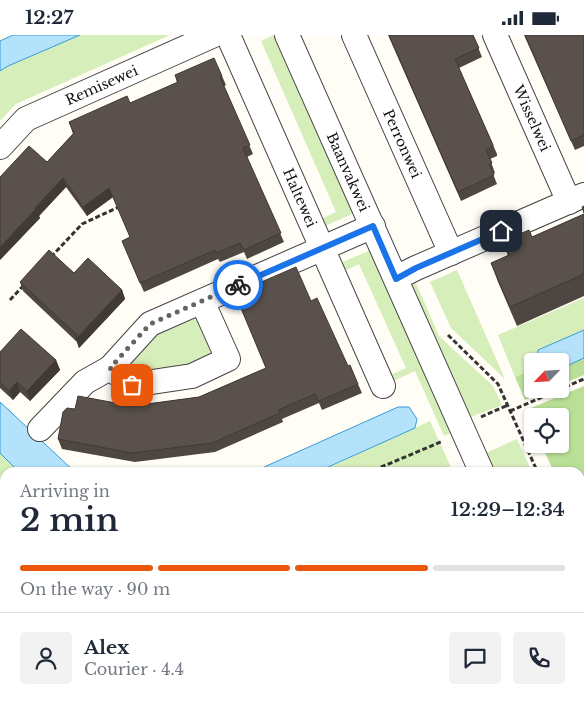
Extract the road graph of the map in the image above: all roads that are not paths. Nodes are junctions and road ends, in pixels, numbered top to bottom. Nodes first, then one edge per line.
1 (214, 35) edge
2 (228, 35) edge
3 (287, 35) edge
4 (354, 35) edge
5 (495, 35) edge
6 (0, 147) edge
7 (576, 198) edge
8 (373, 226) junction
9 (323, 249) junction
10 (451, 253) junction
11 (396, 279) junction
12 (202, 301) junction
13 (110, 368) junction
14 (383, 386) dead end
15 (40, 429) dead end
16 (477, 467) edge

1 - 6 street, Remisewei
2 - 9 street, Haltewei
3 - 8 street, Baanvakwei
4 - 10 street, Perronwei
5 - 7 street, Wisselwei
7 - 10 street
8 - 9 street
8 - 11 street, Baanvakwei
9 - 12 street
9 - 14 street, Haltewei
10 - 11 street
11 - 16 street, Baanvakwei
12 - 13 street
12 - 13 street
13 - 15 street

